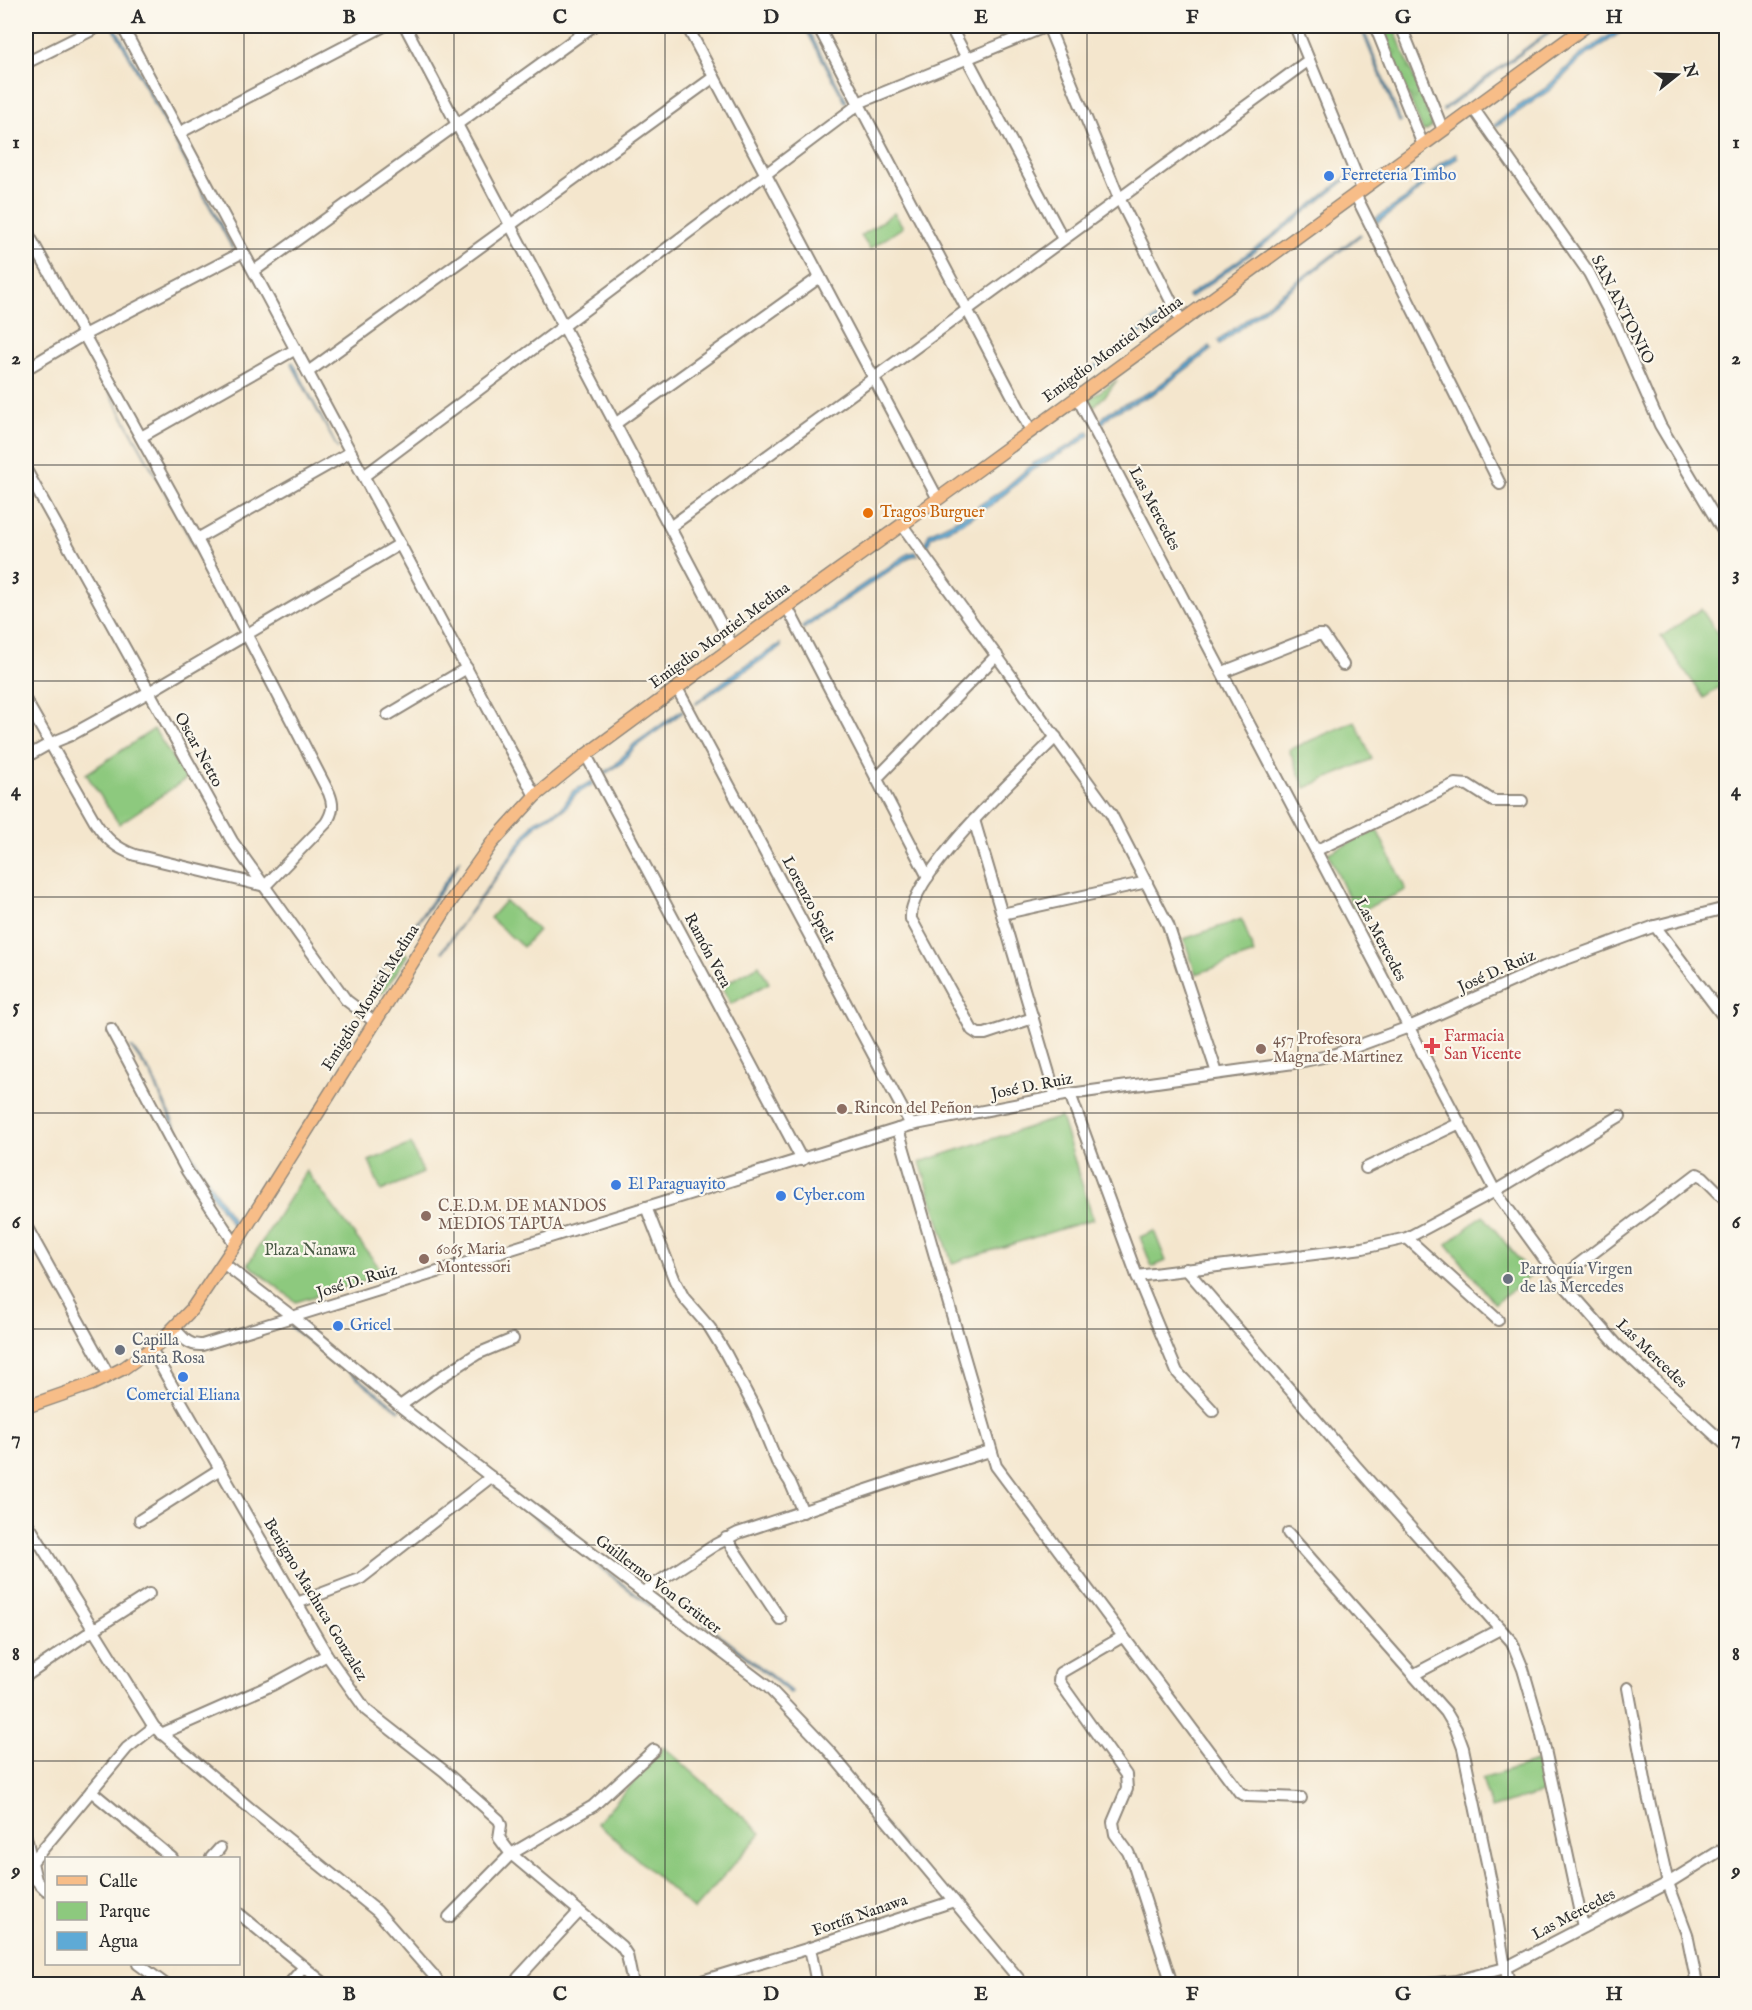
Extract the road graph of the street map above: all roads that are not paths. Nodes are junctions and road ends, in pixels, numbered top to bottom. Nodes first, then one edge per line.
1 (100, 26) edge
2 (125, 26) edge
3 (384, 26) edge
4 (405, 26) edge
5 (593, 26) edge
6 (687, 26) edge
7 (818, 26) edge
8 (950, 26) edge
9 (1048, 26) edge
10 (1295, 26) edge
11 (1375, 26) edge
12 (1401, 26) edge
13 (1586, 26) edge
14 (967, 58) junction
15 (1309, 60) junction
16 (26, 63) edge
17 (714, 77) junction
18 (859, 104) junction
19 (1473, 108) junction
20 (456, 124) junction
21 (1443, 130) junction
22 (179, 133) junction
23 (1423, 145) junction
24 (766, 174) junction
25 (1358, 192) junction
26 (1119, 198) junction
27 (510, 225) junction
28 (26, 230) edge
29 (1063, 239) junction
30 (243, 252) junction
31 (254, 271) junction
32 (820, 277) junction
33 (967, 309) junction
34 (1182, 321) junction
35 (563, 326) junction
36 (85, 335) junction
37 (296, 350) junction
38 (26, 369) edge
39 (308, 372) junction
40 (874, 378) junction
41 (1077, 397) junction
42 (615, 424) junction
43 (1031, 431) junction
44 (141, 436) junction
45 (351, 452) junction
46 (26, 470) edge
47 (364, 476) junction
48 (1500, 484) dead end
49 (938, 500) junction
50 (902, 525) junction
51 (669, 527) junction
52 (1725, 530) edge
53 (197, 539) junction
54 (400, 544) junction
55 (788, 607) junction
56 (246, 636) junction
57 (733, 647) junction
58 (997, 655) junction
59 (1343, 665) dead end
60 (467, 668) junction
61 (1223, 672) junction
62 (677, 688) junction
63 (149, 692) junction
64 (26, 701) edge
65 (388, 715) dead end
66 (1056, 737) junction
67 (49, 744) junction
68 (586, 756) junction
69 (26, 757) edge
70 (876, 779) junction
71 (535, 796) junction
72 (1522, 801) dead end
73 (974, 820) junction
74 (1317, 850) junction
75 (928, 877) junction
76 (1147, 882) junction
77 (264, 886) junction
78 (1726, 908) edge
79 (1002, 914) junction
80 (1655, 926) junction
81 (1033, 1017) junction
82 (1726, 1020) edge
83 (375, 1022) junction
84 (1409, 1027) junction
85 (111, 1029) dead end
86 (1216, 1073) junction
87 (1070, 1094) junction
88 (1056, 1097) junction
89 (1620, 1116) dead end
90 (1460, 1123) junction
91 (911, 1125) junction
92 (898, 1129) junction
93 (802, 1160) junction
94 (1366, 1168) dead end
95 (1495, 1191) junction
96 (1724, 1193) edge
97 (646, 1207) junction
98 (26, 1226) edge
99 (1407, 1238) junction
100 (235, 1244) junction
101 (223, 1263) junction
102 (1186, 1269) junction
103 (1137, 1276) junction
104 (1559, 1279) junction
105 (293, 1317) junction
106 (1498, 1320) dead end
107 (175, 1329) junction
108 (513, 1339) dead end
109 (151, 1349) junction
110 (109, 1376) junction
111 (400, 1406) junction
112 (26, 1407) edge
113 (1213, 1411) dead end
114 (1726, 1445) edge
115 (990, 1451) junction
116 (220, 1469) junction
117 (491, 1477) junction
118 (803, 1512) junction
119 (140, 1520) dead end
120 (26, 1521) edge
121 (1288, 1533) dead end
122 (29, 1536) edge
123 (726, 1538) junction
124 (643, 1592) junction
125 (149, 1594) dead end
126 (297, 1603) junction
127 (780, 1619) dead end
128 (1500, 1629) junction
129 (93, 1630) junction
130 (1122, 1637) junction
131 (327, 1655) junction
132 (1413, 1675) junction
133 (26, 1676) edge
134 (1628, 1688) dead end
135 (158, 1730) junction
136 (654, 1750) dead end
137 (91, 1791) junction
138 (1301, 1798) dead end
139 (26, 1837) edge
140 (1726, 1847) edge
141 (220, 1848) dead end
142 (511, 1854) junction
143 (171, 1857) edge
144 (212, 1857) edge
145 (32, 1862) junction
146 (1668, 1883) junction
147 (45, 1889) edge
148 (954, 1901) junction
149 (579, 1913) junction
150 (240, 1915) edge
151 (449, 1917) dead end
152 (1583, 1927) junction
153 (810, 1948) junction
154 (139, 1965) edge
155 (304, 1967) junction
156 (1505, 1968) junction
157 (518, 1978) dead end
158 (158, 1982) edge
159 (289, 1984) edge
160 (325, 1984) edge
161 (439, 1984) edge
162 (633, 1984) edge
163 (692, 1984) edge
164 (817, 1984) edge
165 (1023, 1984) edge
166 (1172, 1984) edge
167 (1427, 1984) edge
168 (1510, 1984) edge
169 (1697, 1984) edge

1 - 16 street
2 - 22 street
3 - 22 street
4 - 20 street
5 - 20 street
6 - 17 street
7 - 18 street
8 - 14 street
9 - 14 street
9 - 26 street
10 - 15 street
11 - 23 street
12 - 21 street
13 - 19 main road, Emigdio Montiel Medina
14 - 18 street
14 - 29 street
15 - 25 street
15 - 26 street
17 - 24 street
17 - 27 street
18 - 24 street
18 - 33 street
19 - 21 main road, Emigdio Montiel Medina
19 - 52 street, SAN ANTONIO
20 - 27 street
20 - 31 street
21 - 23 main road, Emigdio Montiel Medina
22 - 30 street
23 - 25 main road, Emigdio Montiel Medina
24 - 32 street
24 - 35 street
25 - 34 main road, Emigdio Montiel Medina
25 - 48 street
26 - 29 street
26 - 34 street
27 - 35 street
27 - 39 street
28 - 36 street
29 - 33 street
30 - 31 street
30 - 36 street
31 - 37 street
32 - 40 street
32 - 42 street
33 - 40 street
33 - 43 street
34 - 41 main road, Emigdio Montiel Medina
35 - 42 street
35 - 47 street
36 - 38 street
36 - 44 street
37 - 39 street
37 - 44 street
39 - 45 street
40 - 49 street
40 - 51 street
41 - 43 main road, Emigdio Montiel Medina
41 - 61 street, Las Mercedes
42 - 51 street
43 - 49 main road, Emigdio Montiel Medina
44 - 53 street
45 - 47 street
45 - 53 street
46 - 63 street, Oscar Netto
47 - 54 street
49 - 50 main road, Emigdio Montiel Medina
50 - 55 main road, Emigdio Montiel Medina
50 - 58 street
51 - 57 street
53 - 56 street
54 - 56 street
54 - 60 street
55 - 57 main road, Emigdio Montiel Medina
55 - 70 street
56 - 63 street
56 - 77 street
57 - 62 main road, Emigdio Montiel Medina
58 - 66 street
58 - 70 street
59 - 61 street
60 - 65 street
60 - 71 street
61 - 74 street, Las Mercedes
62 - 68 main road, Emigdio Montiel Medina
62 - 91 street, Lorenzo Spelt
63 - 67 street
63 - 77 street, Oscar Netto
64 - 67 street
66 - 73 street
66 - 76 street
67 - 69 street
67 - 77 street
68 - 71 main road, Emigdio Montiel Medina
68 - 93 street, Ramón Vera
70 - 75 street
71 - 83 main road, Emigdio Montiel Medina
72 - 74 street
73 - 75 street
73 - 79 street
74 - 84 street, Las Mercedes
75 - 81 street
76 - 79 street
76 - 86 street
77 - 83 street, Oscar Netto
78 - 80 street, José D. Ruiz
79 - 81 street
80 - 82 street
80 - 84 street, José D. Ruiz
81 - 88 street
83 - 100 main road, Emigdio Montiel Medina
84 - 86 street, José D. Ruiz
84 - 90 street, Las Mercedes
85 - 100 street
86 - 87 street, José D. Ruiz
87 - 88 street, José D. Ruiz
87 - 103 street
88 - 91 street, José D. Ruiz
89 - 95 street
90 - 94 street
90 - 95 street, Las Mercedes
91 - 92 street, José D. Ruiz
92 - 93 street, José D. Ruiz
92 - 115 street
93 - 97 street, José D. Ruiz
95 - 99 street
95 - 104 street, Las Mercedes
96 - 104 street
97 - 105 street, José D. Ruiz
97 - 118 street
98 - 110 street
99 - 102 street
99 - 106 street
100 - 101 main road, Emigdio Montiel Medina
101 - 105 street, Guillermo Von Grütter
101 - 107 main road, Emigdio Montiel Medina
102 - 103 street
102 - 128 street
103 - 113 street
104 - 114 street, Las Mercedes
105 - 107 street, José D. Ruiz
105 - 111 street, Guillermo Von Grütter
107 - 109 main road, Emigdio Montiel Medina
108 - 111 street
109 - 110 main road, Emigdio Montiel Medina
109 - 116 street, Benigno Machuca Gonzalez
110 - 112 main road, Emigdio Montiel Medina
111 - 117 street, Guillermo Von Grütter
115 - 118 street
115 - 130 street
116 - 119 street
116 - 126 street, Benigno Machuca Gonzalez
117 - 124 street, Guillermo Von Grütter
117 - 126 street
118 - 123 street
120 - 122 street
121 - 132 street
122 - 129 street
123 - 124 street
123 - 127 street
124 - 148 street, Guillermo Von Grütter
125 - 129 street
126 - 131 street, Benigno Machuca Gonzalez
128 - 132 street
128 - 152 street
129 - 133 street
129 - 135 street
130 - 138 street
130 - 166 street
131 - 135 street
131 - 142 street, Benigno Machuca Gonzalez
132 - 156 street
134 - 146 street
135 - 137 street
135 - 161 street
136 - 142 street
137 - 143 street
137 - 145 street
139 - 145 street
140 - 146 street, Las Mercedes
141 - 144 street
142 - 149 street, Benigno Machuca Gonzalez
142 - 151 street
145 - 147 street
146 - 152 street, Las Mercedes
146 - 169 street
148 - 153 street, Fortíñ Nanawa
148 - 165 street, Guillermo Von Grütter
149 - 157 street
149 - 162 street, Benigno Machuca Gonzalez
150 - 155 street
152 - 156 street, Las Mercedes
153 - 163 street
153 - 164 street, Fortíñ Nanawa
154 - 158 street
155 - 159 street
155 - 160 street
156 - 167 street, Las Mercedes
156 - 168 street

